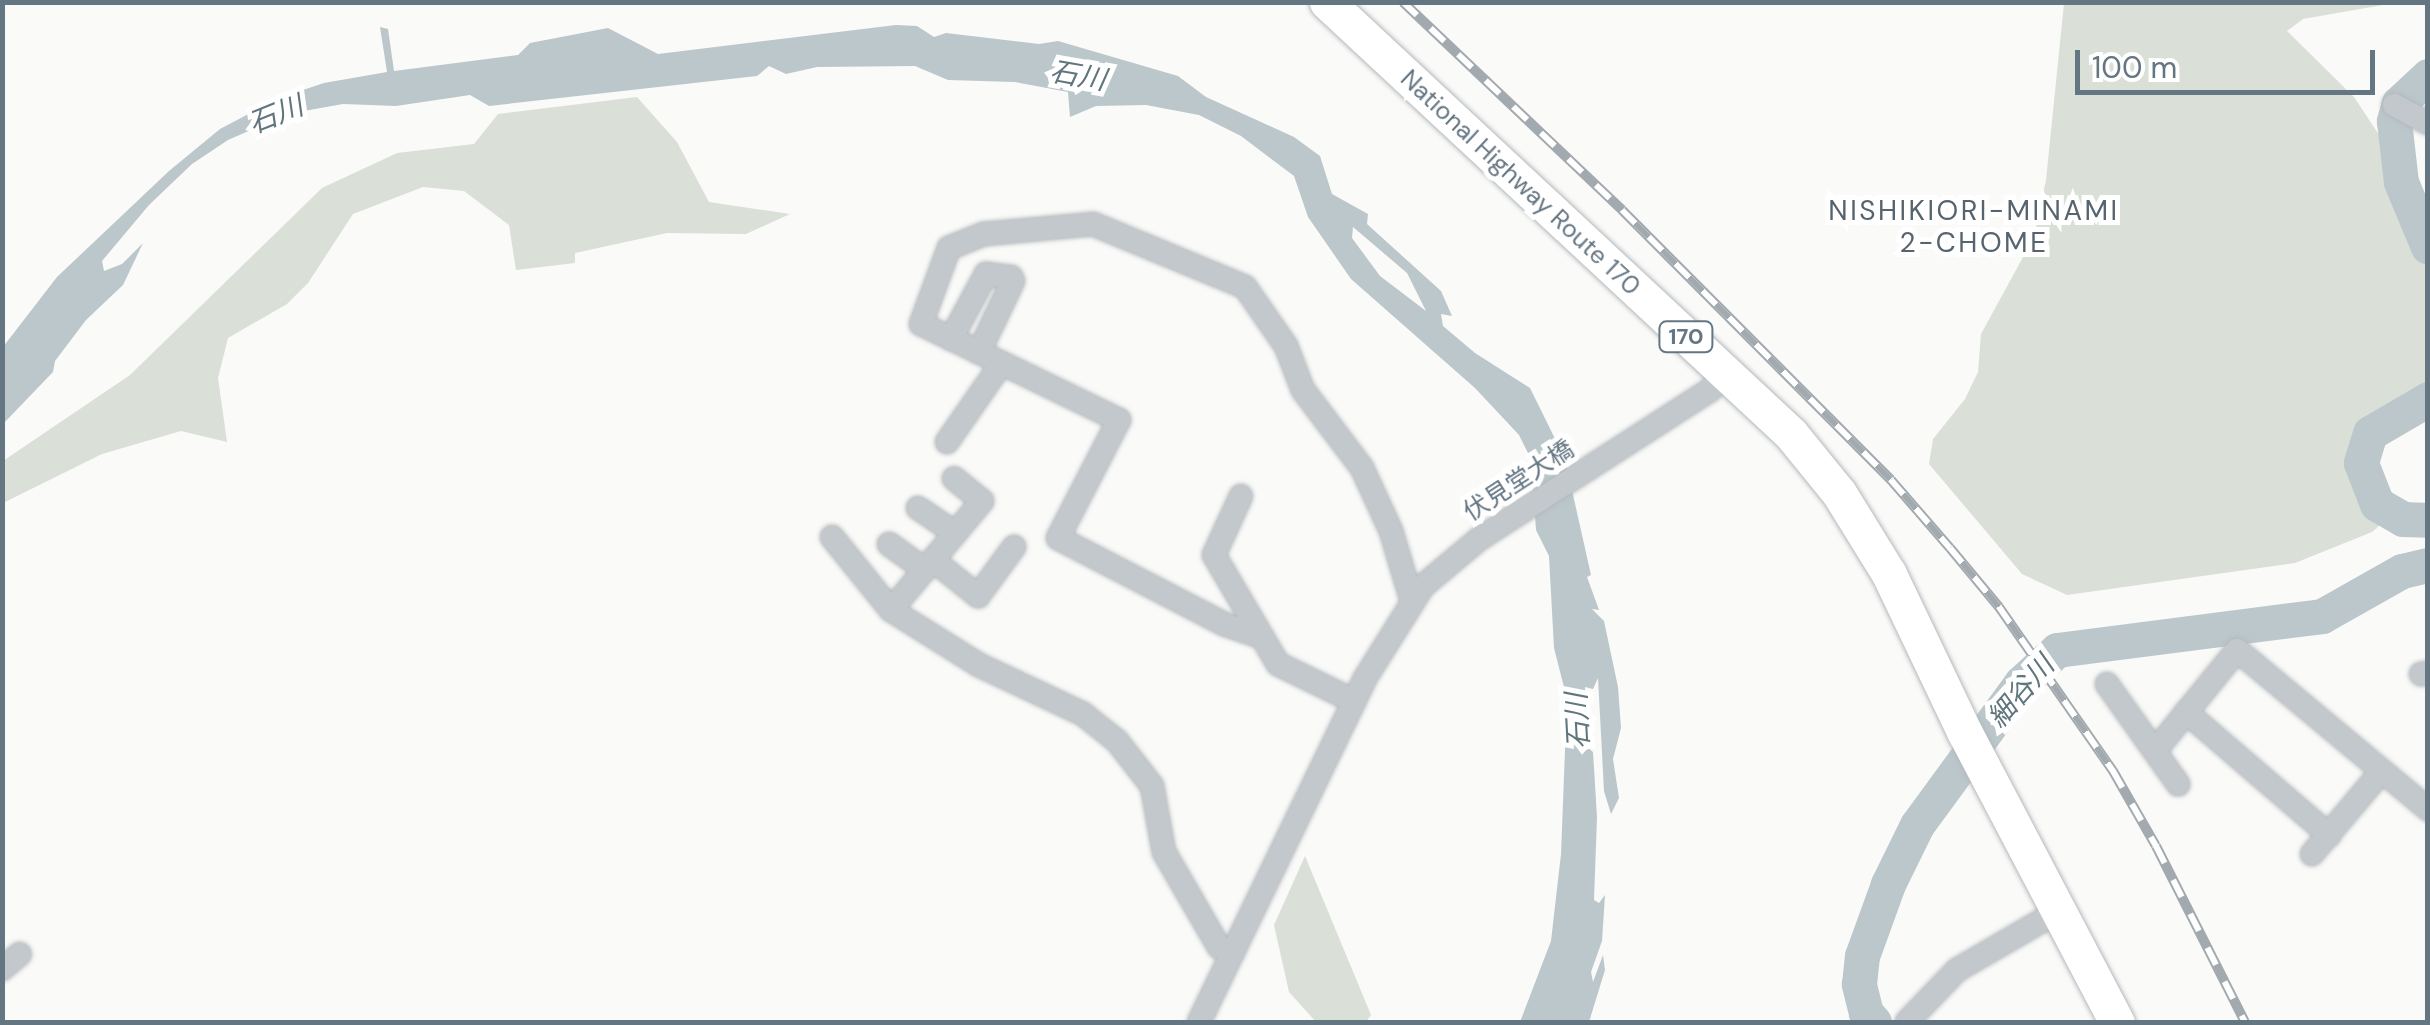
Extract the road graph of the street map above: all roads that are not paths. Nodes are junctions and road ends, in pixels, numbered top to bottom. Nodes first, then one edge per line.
1 (1327, 2) edge
2 (951, 339) junction
3 (979, 352) junction
4 (1002, 363) junction
5 (1726, 374) junction
6 (946, 442) dead end
7 (954, 478) dead end
8 (1241, 496) dead end
9 (918, 508) dead end
10 (955, 533) junction
11 (832, 537) dead end
12 (889, 544) dead end
13 (1014, 547) dead end
14 (929, 565) junction
15 (1417, 594) junction
16 (891, 610) junction
17 (1262, 637) junction
18 (2107, 684) dead end
19 (1354, 701) junction
20 (2186, 712) junction
21 (2154, 751) junction
22 (2382, 772) junction
23 (2178, 784) dead end
24 (2428, 808) edge
25 (2328, 835) junction
26 (2312, 854) dead end
27 (2057, 912) junction
28 (1233, 953) junction
29 (1208, 1019) edge
30 (1907, 1022) edge
31 (2116, 1022) edge

1 - 5 highway, National Highway Route 170 / 170
2 - 3 street
2 - 3 street
2 - 15 street
3 - 4 street
4 - 6 street
4 - 17 street
5 - 15 street, 伏見堂大橋
5 - 27 highway, National Highway Route 170 / 170
7 - 10 street
8 - 17 street
9 - 10 street
10 - 14 street
11 - 16 street
12 - 14 street
13 - 14 street
14 - 16 street
15 - 19 street, 伏見堂大橋
16 - 28 street
17 - 19 street
18 - 21 street
19 - 28 street, 伏見堂大橋
20 - 21 street
20 - 22 street
20 - 25 street
21 - 23 street
22 - 24 street
22 - 25 street
25 - 26 street
27 - 30 street
27 - 31 highway, National Highway Route 170 / 170
28 - 29 street, 伏見堂大橋

